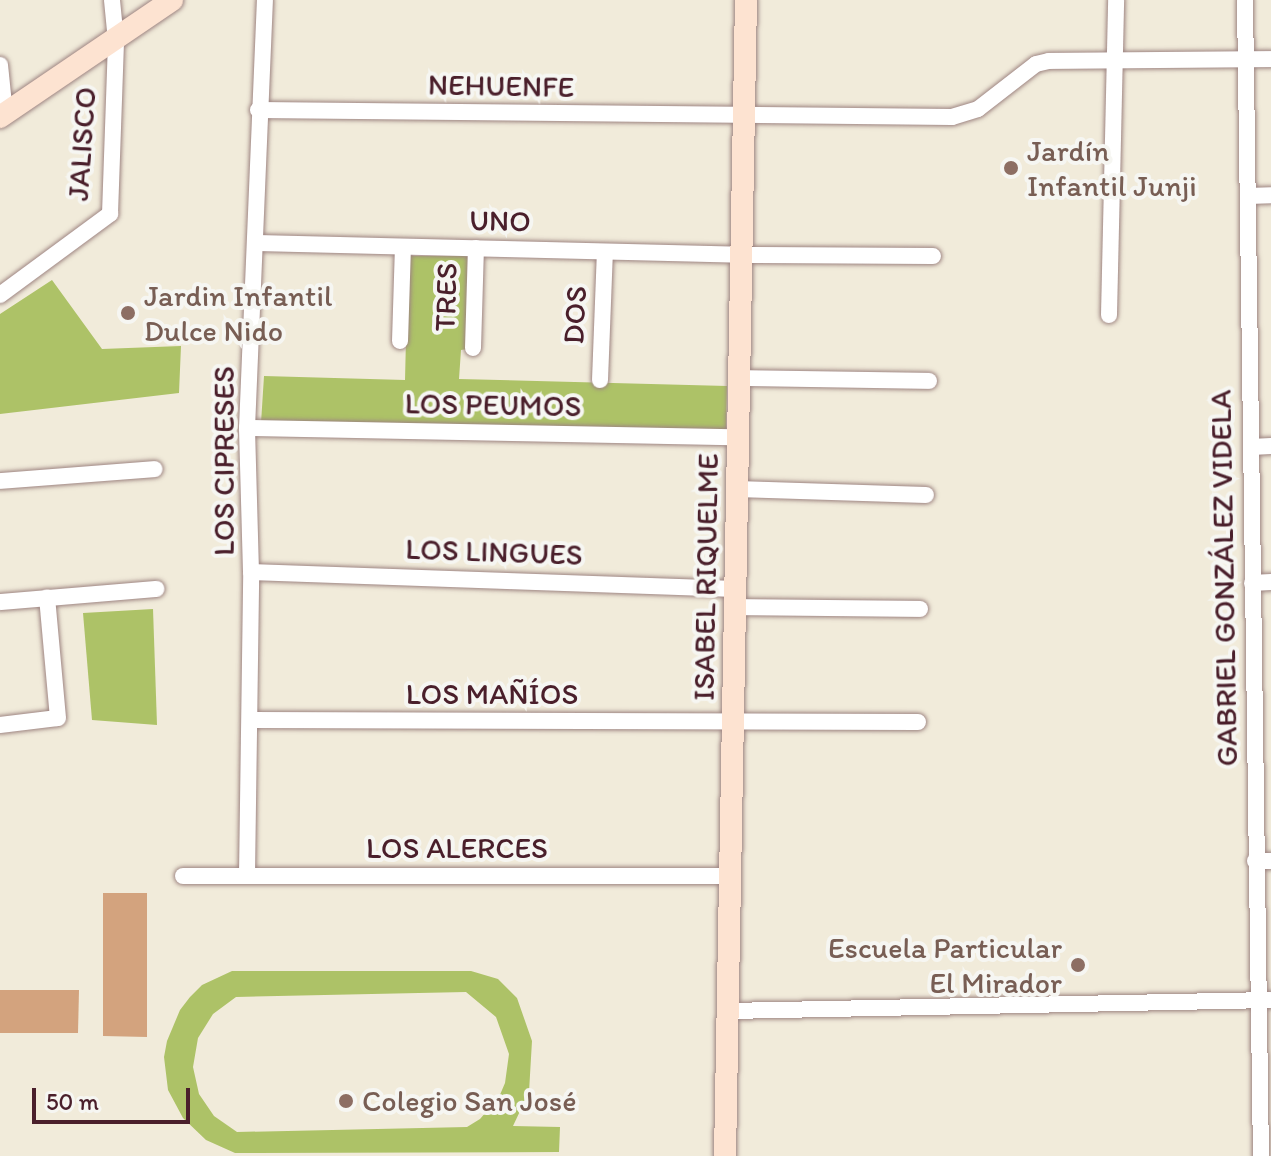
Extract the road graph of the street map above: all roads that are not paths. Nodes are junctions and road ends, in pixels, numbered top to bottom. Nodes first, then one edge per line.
1 (112, 0) edge
2 (172, 0) edge
3 (265, 0) edge
4 (746, 0) edge
5 (1116, 0) edge
6 (1245, 0) edge
7 (116, 41) junction
8 (1246, 59) junction
9 (1271, 59) edge
10 (1114, 61) junction
11 (0, 65) edge
12 (258, 110) junction
13 (2, 116) edge
14 (744, 117) junction
15 (1271, 195) edge
16 (1248, 196) junction
17 (257, 243) junction
18 (403, 247) junction
19 (476, 248) junction
20 (605, 252) junction
21 (741, 255) junction
22 (933, 256) dead end
23 (0, 295) edge
24 (1109, 315) dead end
25 (400, 341) dead end
26 (473, 348) dead end
27 (739, 378) junction
28 (600, 380) dead end
29 (929, 381) dead end
30 (247, 428) junction
31 (738, 437) junction
32 (1271, 446) edge
33 (1251, 447) junction
34 (155, 469) dead end
35 (0, 481) edge
36 (737, 489) junction
37 (926, 495) dead end
38 (251, 572) junction
39 (1271, 582) edge
40 (1252, 583) junction
41 (156, 589) dead end
42 (47, 598) junction
43 (735, 598) junction
44 (0, 602) edge
45 (920, 609) dead end
46 (250, 720) junction
47 (918, 722) dead end
48 (733, 723) junction
49 (1271, 723) edge
50 (1254, 724) junction
51 (0, 725) edge
52 (1263, 861) edge
53 (247, 875) junction
54 (183, 876) dead end
55 (730, 876) junction
56 (1265, 1000) edge
57 (728, 1011) junction
58 (1264, 1145) edge
59 (725, 1156) edge

1 - 7 street
2 - 7 street
3 - 12 street, LOS CIPRESES
4 - 14 street, ISABEL RIQUELME
5 - 10 street
6 - 8 street, GABRIEL GONZÁLEZ VIDELA
7 - 13 street
7 - 23 street, JALISCO
8 - 9 street, NEHUENFE
8 - 10 street, NEHUENFE
8 - 16 street, GABRIEL GONZÁLEZ VIDELA
10 - 14 street, NEHUENFE
10 - 24 street
11 - 13 street
12 - 14 street, NEHUENFE
12 - 17 street, LOS CIPRESES
14 - 21 street, ISABEL RIQUELME
15 - 16 street
16 - 33 street, GABRIEL GONZÁLEZ VIDELA
17 - 18 street, UNO
17 - 30 street, LOS CIPRESES
18 - 19 street, UNO
18 - 25 street
19 - 20 street, UNO
19 - 26 street, TRES
20 - 21 street, UNO
20 - 28 street, DOS
21 - 22 street, UNO
21 - 27 street, ISABEL RIQUELME
27 - 29 street
27 - 31 street, ISABEL RIQUELME
30 - 31 street, LOS PEUMOS
30 - 38 street, LOS CIPRESES
31 - 36 street, ISABEL RIQUELME
32 - 33 street
33 - 40 street, GABRIEL GONZÁLEZ VIDELA
34 - 35 street
36 - 37 street
36 - 43 street, ISABEL RIQUELME
38 - 43 street, LOS LINGUES
38 - 46 street, LOS CIPRESES
39 - 40 street
40 - 50 street, GABRIEL GONZÁLEZ VIDELA
41 - 42 street
42 - 44 street
42 - 51 street
43 - 45 street, LOS LINGUES
43 - 48 street, ISABEL RIQUELME
46 - 48 street, LOS MAÑÍOS
46 - 53 street, LOS CIPRESES
47 - 48 street, LOS MAÑÍOS
48 - 55 street, ISABEL RIQUELME
49 - 50 street
50 - 52 street, GABRIEL GONZÁLEZ VIDELA
52 - 56 street, GABRIEL GONZÁLEZ VIDELA
53 - 54 street, LOS ALERCES
53 - 55 street, LOS ALERCES
55 - 57 street, ISABEL RIQUELME
56 - 57 street
56 - 58 street, GABRIEL GONZÁLEZ VIDELA
57 - 59 street, ISABEL RIQUELME

